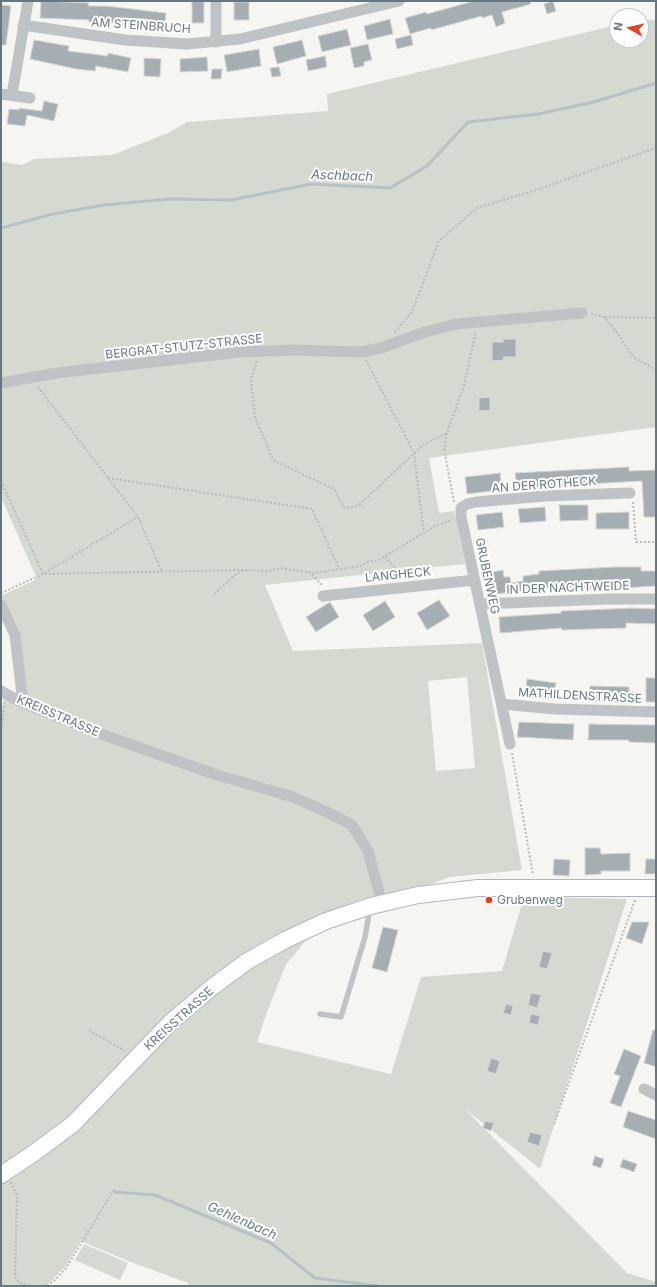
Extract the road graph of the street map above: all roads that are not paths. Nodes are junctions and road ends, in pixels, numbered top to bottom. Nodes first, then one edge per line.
1 (28, 1) edge
2 (216, 1) edge
3 (399, 1) edge
4 (362, 5) edge
5 (23, 26) junction
6 (216, 42) junction
7 (7, 95) edge
8 (30, 98) dead end
9 (582, 313) road end
10 (1, 383) edge
11 (630, 492) road end
12 (461, 512) joint
13 (475, 580) junction
14 (328, 596) road end
15 (656, 599) edge
16 (480, 604) junction
17 (1, 605) edge
18 (3, 692) edge
19 (23, 703) junction
20 (502, 704) junction
21 (656, 712) edge
22 (510, 744) road end
23 (656, 888) edge
24 (376, 904) junction
25 (320, 1014) dead end
26 (644, 1089) dead end
27 (656, 1095) edge
28 (3, 1174) edge

1 - 5 street
2 - 6 street
3 - 4 street, AM STEINBRUCH
4 - 6 street, AM STEINBRUCH
5 - 6 street, AM STEINBRUCH
5 - 7 street
7 - 8 street
9 - 10 street, BERGRAT-STUTZ-STRASSE
11 - 12 street, AN DER ROTHECK
12 - 13 street, GRUBENWEG
13 - 14 street, LANGHECK
13 - 16 street, GRUBENWEG
15 - 16 street, IN DER NACHTWEIDE
16 - 20 street, GRUBENWEG
17 - 19 street
18 - 19 street, KREISSTRASSE
19 - 24 street, KREISSTRASSE
20 - 21 street, MATHILDENSTRASSE
20 - 22 street, GRUBENWEG
23 - 24 street, KREISSTRASSE
24 - 25 lane
24 - 28 street, KREISSTRASSE
26 - 27 street

